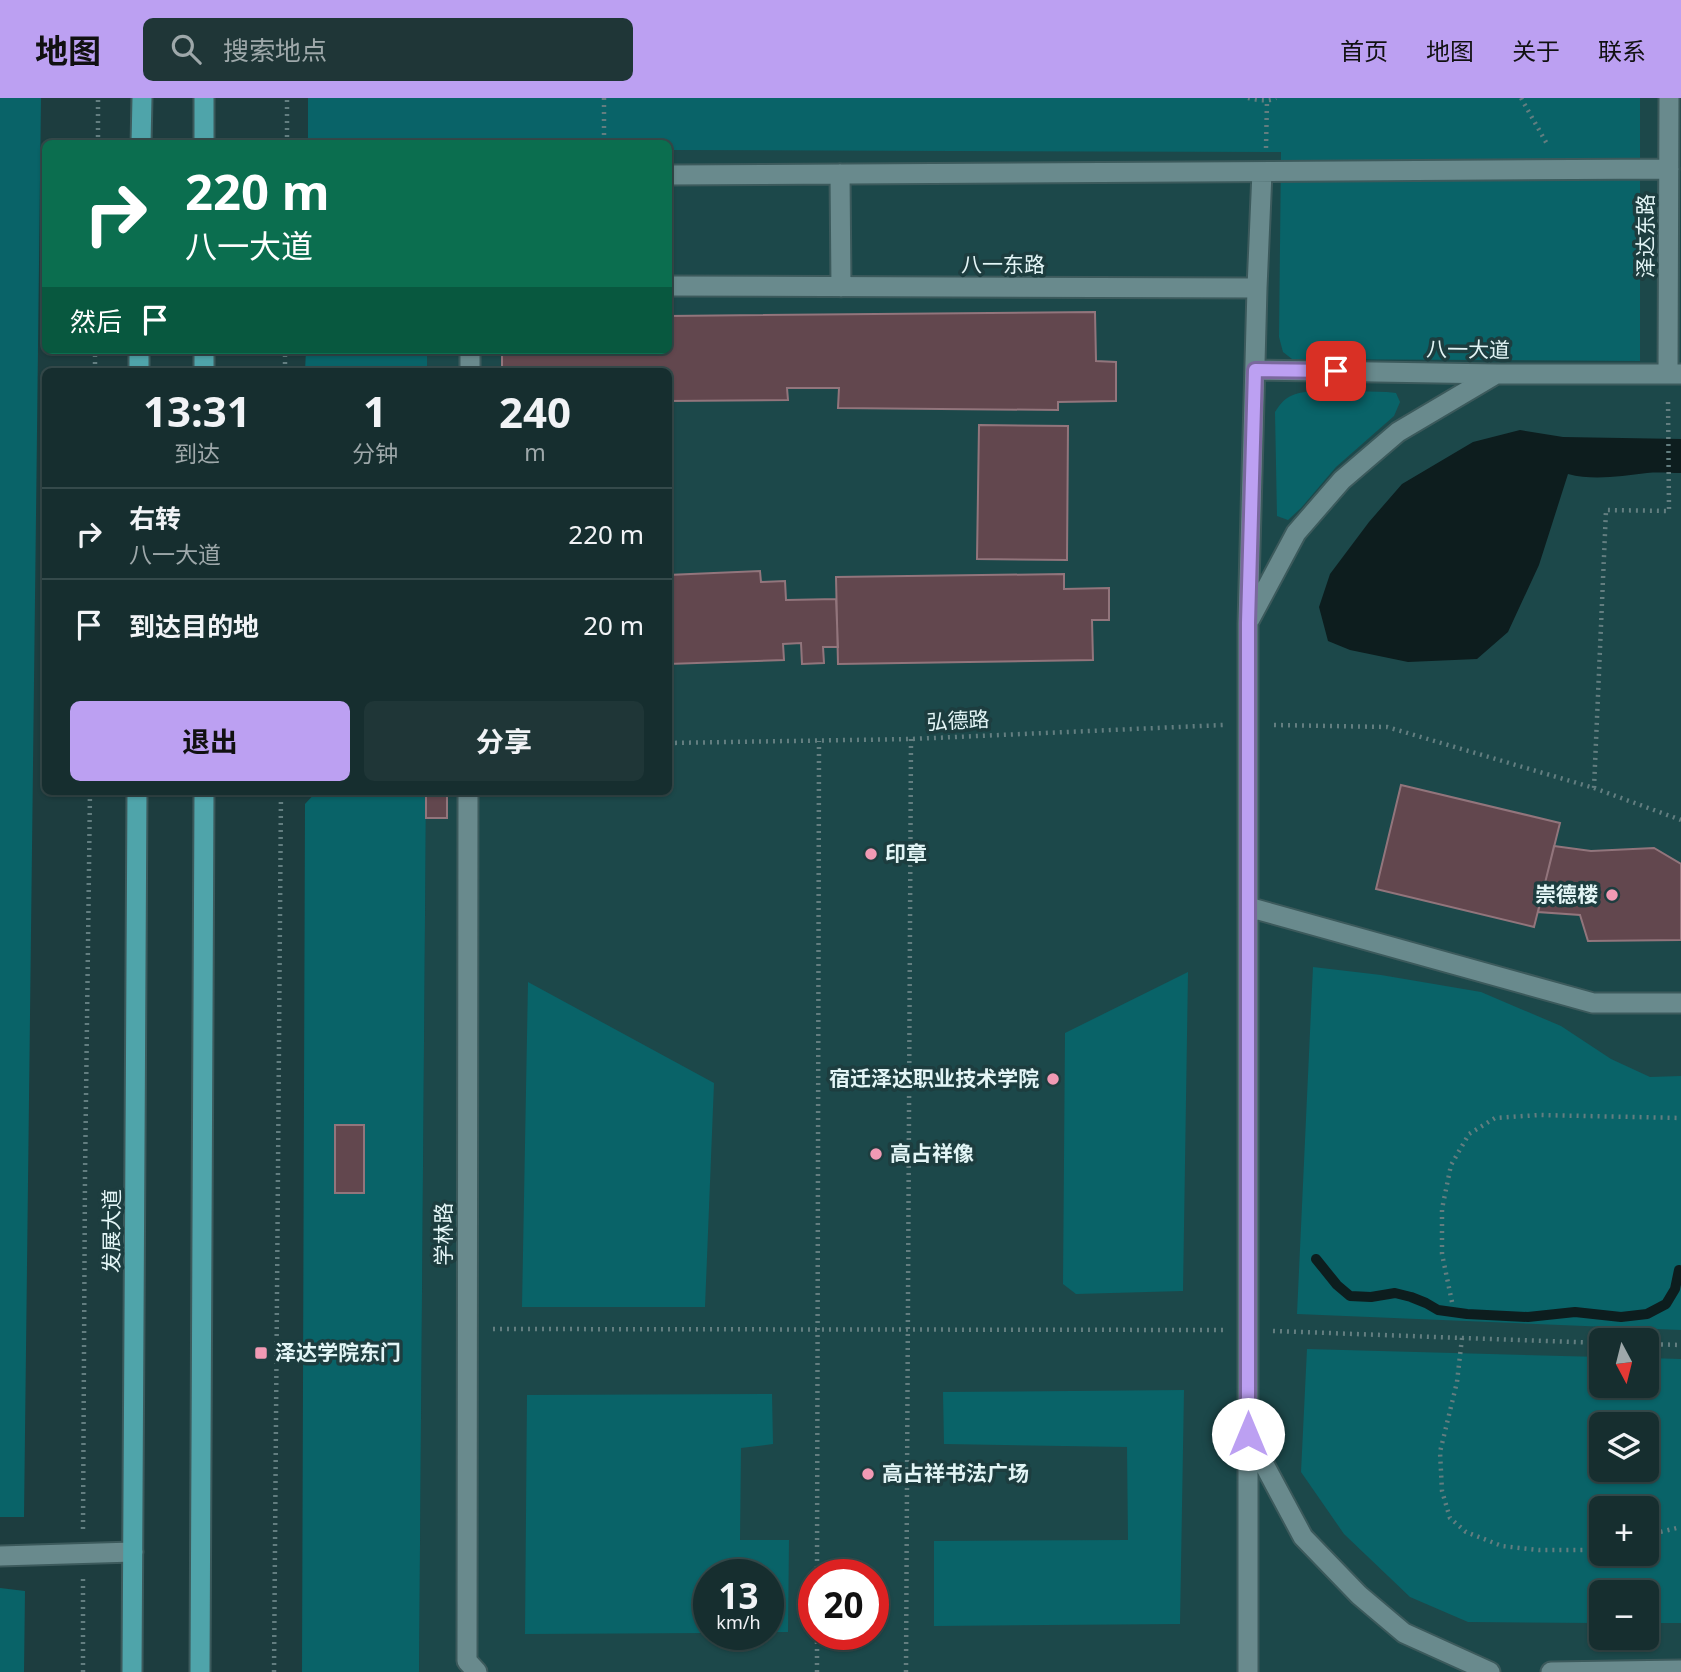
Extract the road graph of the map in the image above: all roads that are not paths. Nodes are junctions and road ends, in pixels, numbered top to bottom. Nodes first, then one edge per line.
1 (142, 98) edge
2 (204, 98) edge
3 (1669, 98) edge
4 (141, 140) edge
5 (204, 140) edge
6 (1669, 169) junction
7 (1264, 172) junction
8 (840, 174) junction
9 (672, 175) edge
10 (672, 286) edge
11 (842, 287) junction
12 (1257, 288) junction
13 (1255, 370) junction
14 (1497, 373) junction
15 (1675, 374) edge
16 (1248, 623) junction
17 (137, 795) edge
18 (204, 795) edge
19 (468, 795) edge
20 (1248, 907) junction
21 (1681, 1003) edge
22 (1248, 1434) junction
23 (133, 1552) junction
24 (0, 1556) edge
25 (1681, 1670) edge
26 (132, 1672) edge
27 (200, 1672) edge
28 (477, 1672) edge
29 (1248, 1672) edge
30 (1490, 1672) edge
31 (1551, 1672) edge

1 - 4 main road
2 - 5 main road
3 - 6 lane, 泽达东路
6 - 7 lane
6 - 15 lane, 泽达东路
7 - 8 lane
7 - 12 lane
8 - 9 lane
8 - 11 lane
10 - 11 lane, 八一东路
11 - 12 lane, 八一东路
12 - 13 lane
13 - 14 lane, 八一大道
13 - 16 lane
14 - 15 lane, 八一大道
14 - 16 lane
16 - 20 lane
17 - 23 main road, 发展大道
18 - 27 main road
19 - 28 lane, 学林路
20 - 21 lane
20 - 22 lane
22 - 29 lane
22 - 30 lane
23 - 24 lane
23 - 26 main road, 发展大道
25 - 31 lane

